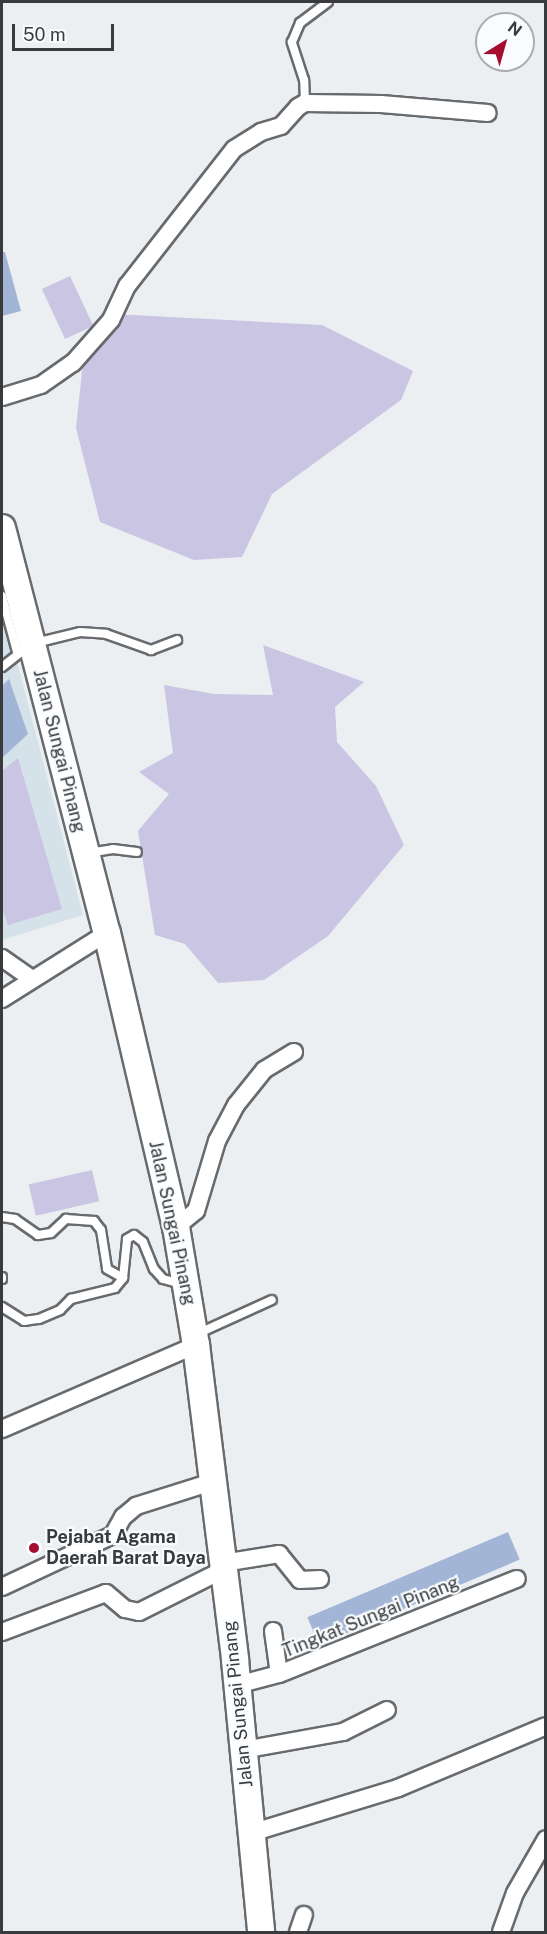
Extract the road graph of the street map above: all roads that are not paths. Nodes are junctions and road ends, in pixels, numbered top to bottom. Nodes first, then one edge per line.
1 (328, 2) edge
2 (306, 104) junction
3 (488, 113) dead end
4 (2, 398) edge
5 (2, 531) edge
6 (2, 596) edge
7 (177, 640) dead end
8 (24, 648) junction
9 (2, 667) edge
10 (137, 852) dead end
11 (85, 853) junction
12 (107, 933) junction
13 (2, 958) edge
14 (31, 978) junction
15 (2, 999) edge
16 (294, 1052) dead end
17 (2, 1217) edge
18 (176, 1227) junction
19 (123, 1278) junction
20 (186, 1285) junction
21 (272, 1300) dead end
22 (2, 1307) edge
23 (195, 1340) junction
24 (2, 1429) edge
25 (212, 1482) junction
26 (223, 1566) junction
27 (320, 1579) dead end
28 (517, 1579) dead end
29 (2, 1587) edge
30 (273, 1631) dead end
31 (2, 1632) edge
32 (279, 1674) junction
33 (237, 1685) junction
34 (387, 1710) dead end
35 (546, 1726) edge
36 (243, 1750) junction
37 (251, 1833) junction
38 (546, 1839) edge
39 (304, 1915) dead end
40 (261, 1932) edge
41 (298, 1932) edge
42 (501, 1932) edge

1 - 2 lane
2 - 3 street
2 - 4 street
5 - 8 main road, Jalan Sungai Pinang
6 - 8 lane
7 - 8 lane
8 - 9 lane
8 - 11 main road, Jalan Sungai Pinang
10 - 11 lane
11 - 12 main road, Jalan Sungai Pinang
12 - 14 street
12 - 18 main road, Jalan Sungai Pinang
13 - 14 street
14 - 15 street
16 - 18 street
17 - 19 lane
18 - 20 main road, Jalan Sungai Pinang
19 - 20 lane
19 - 22 lane
20 - 23 main road, Jalan Sungai Pinang
21 - 23 lane
23 - 24 street
23 - 25 main road, Jalan Sungai Pinang
25 - 26 main road, Jalan Sungai Pinang
25 - 29 street
26 - 27 street
26 - 31 street
26 - 33 main road, Jalan Sungai Pinang
28 - 32 street, Tingkat Sungai Pinang
30 - 32 street
32 - 33 street, Tingkat Sungai Pinang
33 - 36 main road, Jalan Sungai Pinang
34 - 36 street
35 - 37 street
36 - 37 main road, Jalan Sungai Pinang
37 - 40 main road, Jalan Sungai Pinang
38 - 42 street
39 - 41 street

